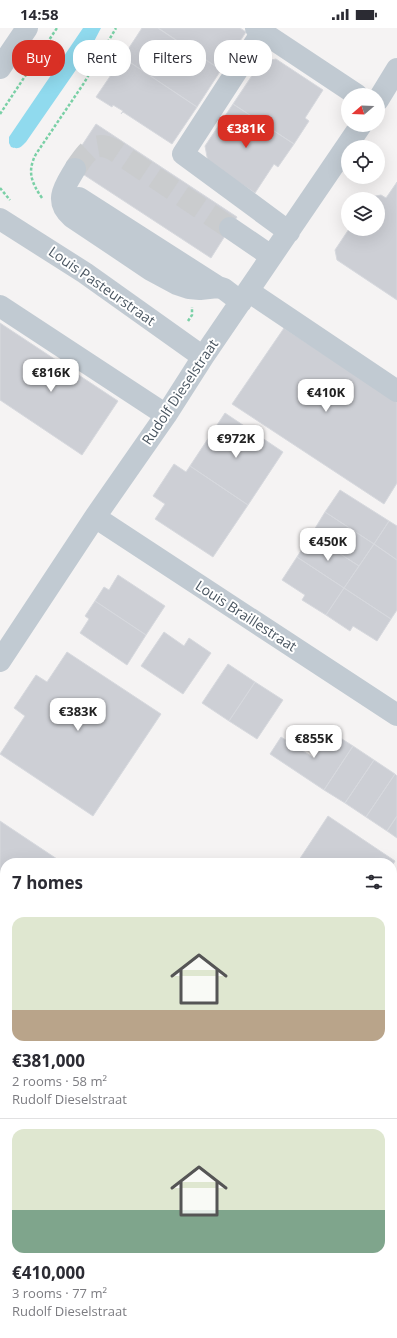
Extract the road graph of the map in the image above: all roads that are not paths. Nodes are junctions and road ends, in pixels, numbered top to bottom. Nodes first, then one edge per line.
1 (27, 28) edge
2 (259, 30) edge
3 (0, 68) edge
4 (397, 70) edge
5 (346, 88) edge
6 (385, 89) edge
7 (356, 132) edge
8 (75, 169) tunnel mouth
9 (79, 198) dead end
10 (0, 219) edge
11 (230, 228) tunnel mouth
12 (289, 232) junction
13 (271, 256) junction
14 (218, 287) junction
15 (245, 297) junction
16 (0, 306) edge
17 (203, 357) junction
18 (397, 391) edge
19 (166, 415) junction
20 (95, 517) junction
21 (0, 661) edge
22 (397, 716) edge

1 - 3 street
2 - 5 street
2 - 12 street
4 - 6 street
7 - 12 street, Rudolf Dieselstraat
8 - 14 street
9 - 14 street
10 - 17 street, Louis Pasteurstraat
11 - 13 street
12 - 13 street, Rudolf Dieselstraat
13 - 15 street, Rudolf Dieselstraat
14 - 15 street
15 - 17 street, Rudolf Dieselstraat
15 - 18 street
16 - 19 street
17 - 19 street, Rudolf Dieselstraat
19 - 20 street, Rudolf Dieselstraat
20 - 21 street, Rudolf Dieselstraat
20 - 22 street, Louis Braillestraat

